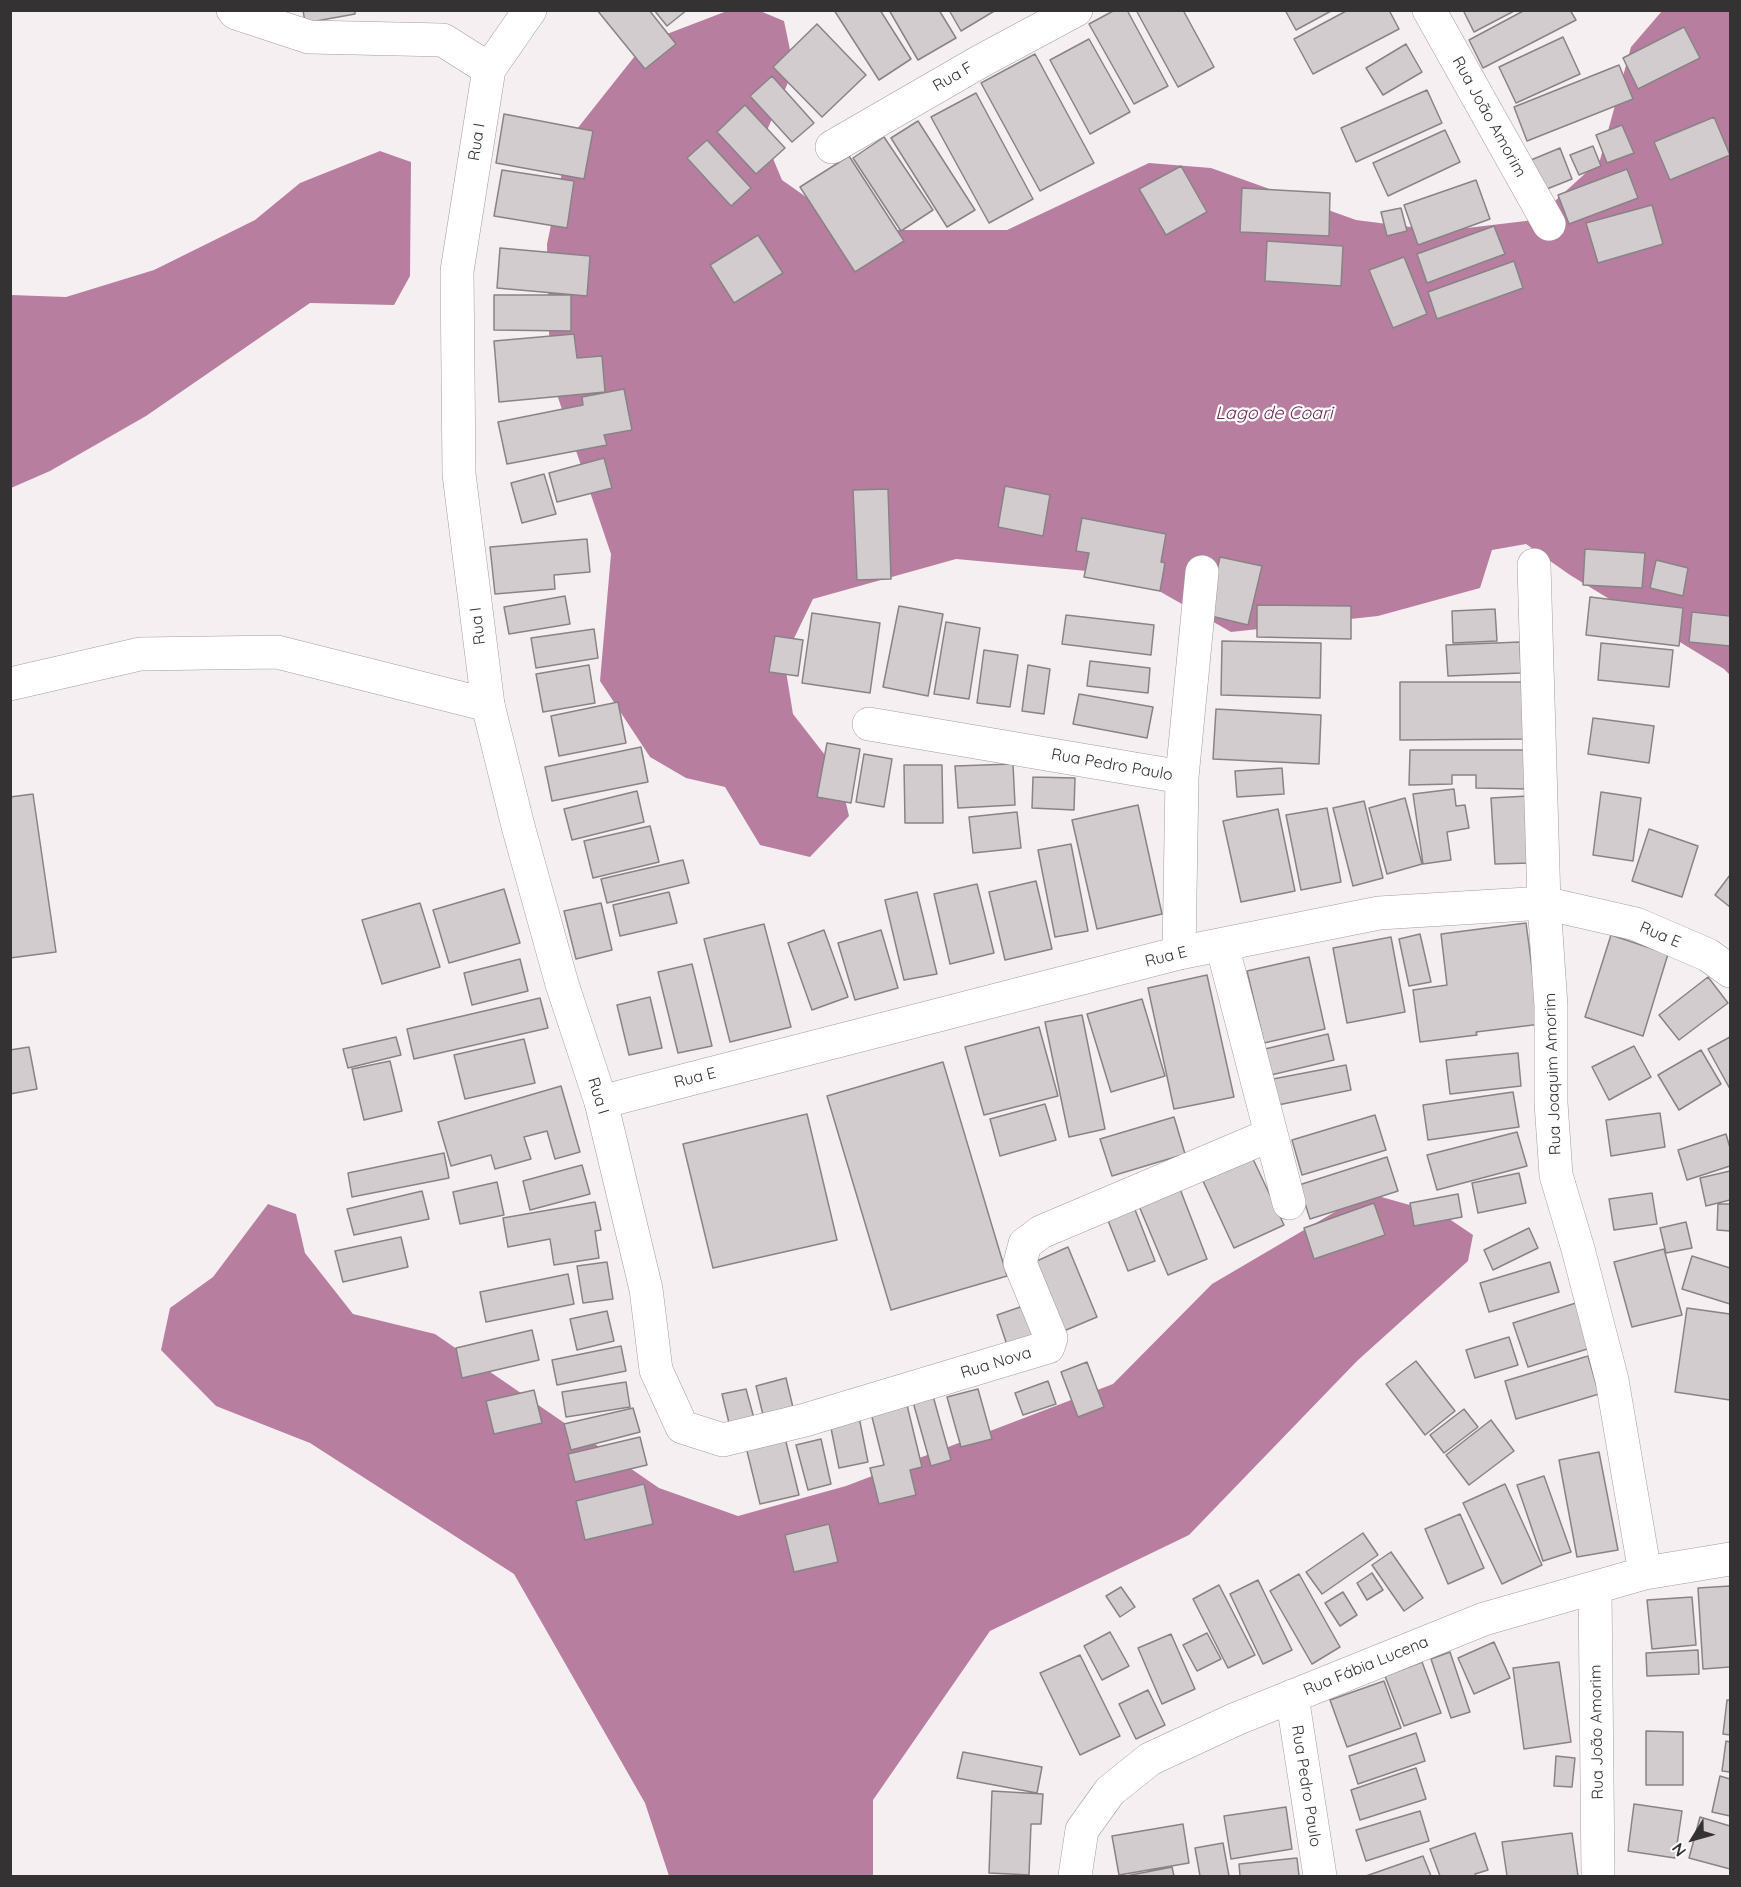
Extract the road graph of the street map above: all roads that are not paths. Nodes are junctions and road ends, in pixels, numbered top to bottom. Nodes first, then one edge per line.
1 (233, 10) edge
2 (530, 10) edge
3 (1076, 10) edge
4 (1429, 10) edge
5 (489, 69) junction
6 (832, 147) dead end
7 (1549, 224) dead end
8 (1534, 566) dead end
9 (1202, 572) dead end
10 (10, 684) edge
11 (488, 705) junction
12 (869, 724) dead end
13 (1182, 777) junction
14 (1544, 903) junction
15 (1222, 945) junction
16 (1179, 953) junction
17 (1731, 970) edge
18 (601, 1102) junction
19 (1270, 1135) junction
20 (1288, 1203) dead end
21 (682, 1427) joint
22 (1731, 1559) edge
23 (1646, 1574) junction
24 (1595, 1588) junction
25 (1292, 1696) junction
26 (1075, 1876) edge
27 (1320, 1876) edge
28 (1598, 1876) edge

1 - 5 street
2 - 5 street
3 - 6 street, Rua F
4 - 7 street, Rua João Amorim
5 - 11 street, Rua I
8 - 14 street, Rua Joaquim Amorim
9 - 13 street
10 - 11 street
11 - 18 street, Rua I
12 - 13 street, Rua Pedro Paulo
13 - 16 street, Rua Pedro Paulo
14 - 15 street, Rua E
14 - 17 street, Rua E
14 - 23 street, Rua Joaquim Amorim
15 - 16 street, Rua E
15 - 19 street
16 - 18 street, Rua E
18 - 21 street, Rua I
19 - 20 street
19 - 21 street, Rua Nova
22 - 23 street, Rua Fábia Lucena
23 - 24 street, Rua Fábia Lucena
24 - 25 street, Rua Fábia Lucena
24 - 28 street, Rua João Amorim
25 - 26 street, Rua Fábia Lucena
25 - 27 street, Rua Pedro Paulo

